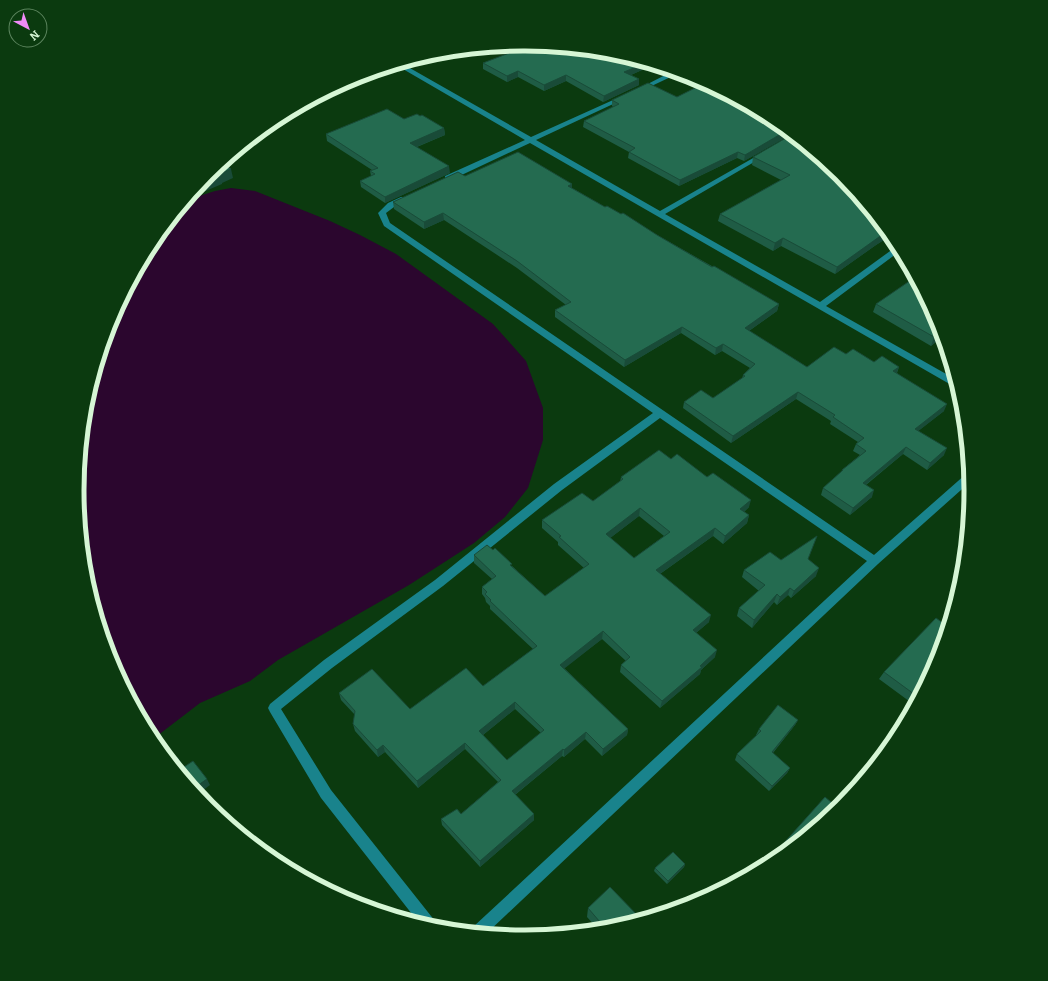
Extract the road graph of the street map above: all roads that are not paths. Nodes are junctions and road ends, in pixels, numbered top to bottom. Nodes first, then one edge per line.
1 (404, 68) edge
2 (669, 76) edge
3 (531, 140) junction
4 (773, 148) edge
5 (440, 182) edge
6 (412, 195) edge
7 (660, 214) junction
8 (893, 252) edge
9 (820, 306) junction
10 (950, 380) edge
11 (660, 413) junction
12 (964, 482) edge
13 (874, 561) junction
14 (424, 919) edge
15 (483, 928) edge

1 - 3 street
2 - 3 street
3 - 5 street
3 - 7 street
4 - 7 street
6 - 11 street
7 - 9 street
8 - 9 street
9 - 10 street
11 - 13 street
11 - 14 street
12 - 13 street
13 - 15 street

